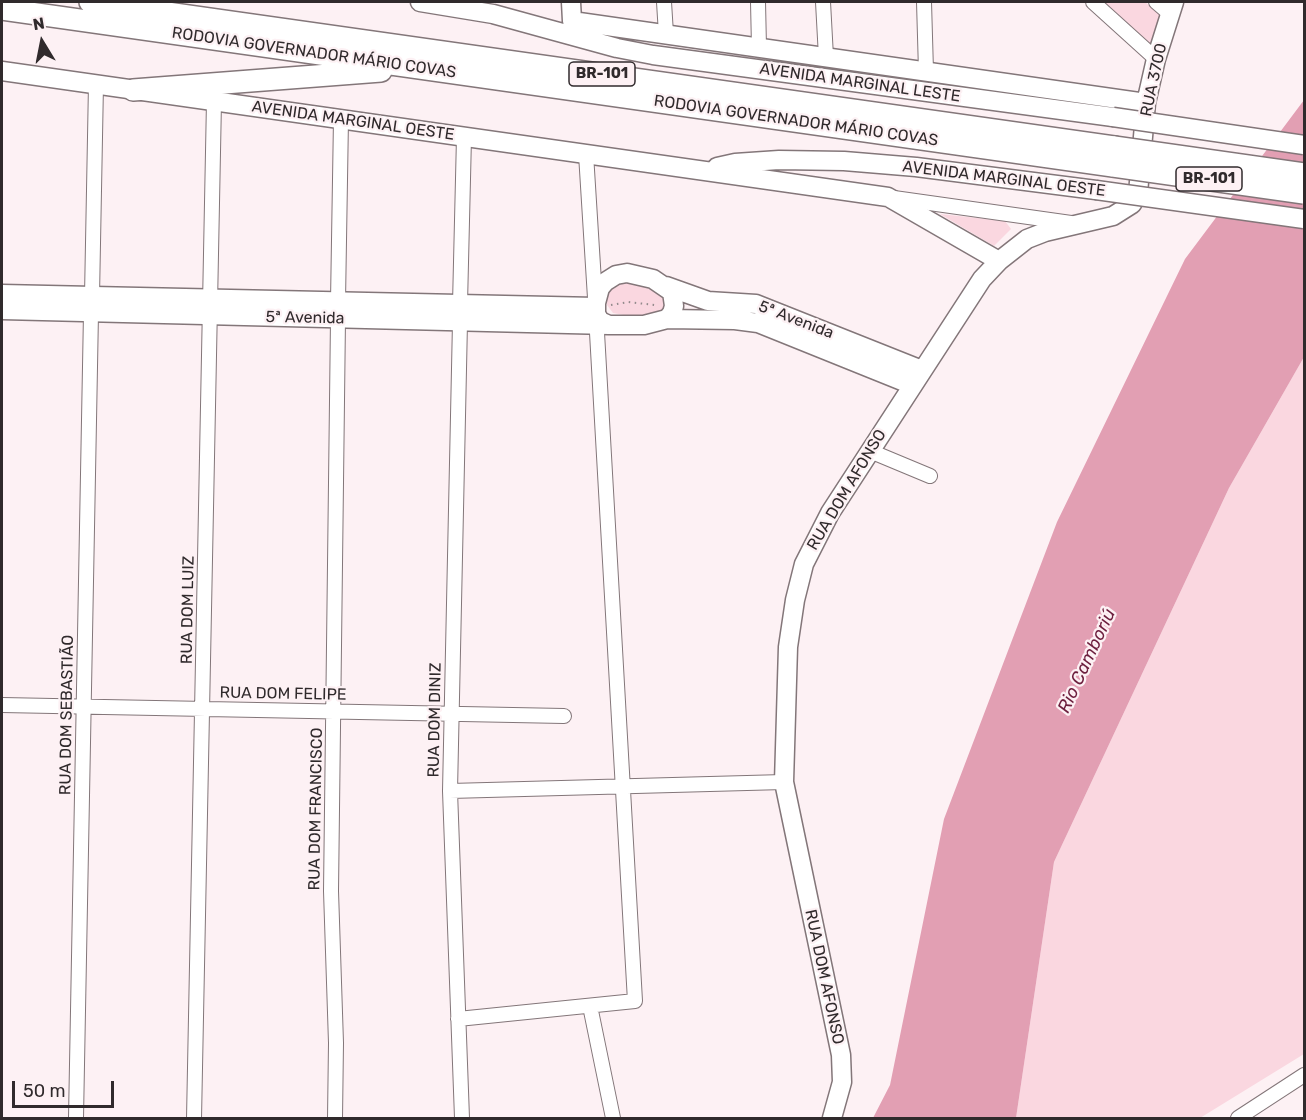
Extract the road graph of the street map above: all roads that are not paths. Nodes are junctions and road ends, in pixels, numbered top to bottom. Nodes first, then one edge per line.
1 (90, 2) edge
2 (420, 2) edge
3 (571, 2) edge
4 (664, 2) edge
5 (758, 2) edge
6 (824, 2) edge
7 (924, 2) edge
8 (1093, 2) edge
9 (1156, 2) edge
10 (465, 5) edge
11 (1172, 8) edge
12 (2, 9) edge
13 (666, 34) junction
14 (759, 47) junction
15 (826, 57) junction
16 (1156, 59) junction
17 (423, 68) junction
18 (2, 71) edge
19 (926, 71) junction
20 (96, 84) junction
21 (134, 90) junction
22 (214, 101) junction
23 (1146, 103) junction
24 (341, 119) junction
25 (464, 137) junction
26 (1305, 145) edge
27 (586, 154) junction
28 (1114, 156) junction
29 (1141, 160) joint
30 (704, 171) junction
31 (1305, 174) edge
32 (1305, 193) edge
33 (888, 197) junction
34 (1305, 219) edge
35 (1079, 224) junction
36 (999, 261) junction
37 (666, 286) junction
38 (2, 294) edge
39 (92, 304) junction
40 (211, 307) junction
41 (2, 310) edge
42 (338, 310) junction
43 (460, 313) junction
44 (599, 315) junction
45 (667, 319) junction
46 (922, 370) junction
47 (912, 386) junction
48 (870, 451) junction
49 (930, 476) dead end
50 (2, 705) edge
51 (84, 707) junction
52 (202, 709) junction
53 (333, 711) junction
54 (452, 714) junction
55 (564, 716) dead end
56 (784, 782) junction
57 (623, 786) junction
58 (450, 791) junction
59 (590, 1005) junction
60 (458, 1019) junction
61 (1305, 1075) edge
62 (76, 1119) edge
63 (194, 1119) edge
64 (334, 1119) edge
65 (462, 1119) edge
66 (613, 1119) edge
67 (832, 1119) edge
68 (1238, 1119) edge

1 - 28 highway, RODOVIA GOVERNADOR MÁRIO COVAS / BR-101
2 - 10 main road, AVENIDA MARGINAL LESTE
3 - 13 main road, AVENIDA MARGINAL LESTE
4 - 13 street
5 - 14 street
6 - 15 street
7 - 19 street
8 - 16 street
9 - 11 street
10 - 26 main road, AVENIDA MARGINAL LESTE, bridge
11 - 16 main road, RUA 3700
12 - 17 highway, RODOVIA GOVERNADOR MÁRIO COVAS / BR-101
13 - 14 main road, AVENIDA MARGINAL LESTE
14 - 15 main road, AVENIDA MARGINAL LESTE
15 - 19 main road, AVENIDA MARGINAL LESTE
16 - 23 main road, RUA 3700
17 - 21 highway
17 - 28 highway, RODOVIA GOVERNADOR MÁRIO COVAS / BR-101
18 - 20 main road, AVENIDA MARGINAL OESTE
19 - 23 main road, AVENIDA MARGINAL LESTE
20 - 21 main road, AVENIDA MARGINAL OESTE
20 - 39 street, RUA DOM SEBASTIÃO
21 - 22 main road, AVENIDA MARGINAL OESTE
22 - 24 main road, AVENIDA MARGINAL OESTE
22 - 40 street, RUA DOM LUIZ
23 - 29 main road, RUA 3700
24 - 25 main road, AVENIDA MARGINAL OESTE
24 - 42 street, RUA DOM FRANCISCO
25 - 27 main road, AVENIDA MARGINAL OESTE
25 - 43 street, RUA DOM DINIZ
27 - 30 main road, AVENIDA MARGINAL OESTE
27 - 44 street
28 - 31 highway, RODOVIA GOVERNADOR MÁRIO COVAS / BR-101, bridge
28 - 32 highway, RODOVIA GOVERNADOR MÁRIO COVAS / BR-101, bridge
29 - 35 main road, RUA DOM AFONSO
30 - 33 main road, AVENIDA MARGINAL OESTE
30 - 34 main road, AVENIDA MARGINAL OESTE, bridge
33 - 35 street
33 - 36 main road, AVENIDA MARGINAL OESTE
35 - 36 main road, RUA DOM AFONSO
36 - 46 main road, RUA DOM AFONSO
37 - 44 main road
37 - 45 main road
37 - 46 main road, 5ª Avenida
38 - 39 main road, 5ª Avenida
39 - 40 main road, 5ª Avenida
39 - 41 main road, 5ª Avenida
39 - 51 street, RUA DOM SEBASTIÃO
40 - 42 main road, 5ª Avenida
40 - 52 street, RUA DOM LUIZ
42 - 43 main road, 5ª Avenida
42 - 53 street, RUA DOM FRANCISCO
43 - 44 main road, 5ª Avenida
43 - 54 street, RUA DOM DINIZ
44 - 45 main road
44 - 57 street
45 - 47 main road, 5ª Avenida
46 - 47 main road, RUA DOM AFONSO
47 - 48 main road, RUA DOM AFONSO
48 - 49 street
48 - 56 main road, RUA DOM AFONSO
50 - 51 street, RUA DOM FELIPE
51 - 52 street, RUA DOM FELIPE
51 - 62 street, RUA DOM SEBASTIÃO
52 - 53 street, RUA DOM FELIPE
52 - 63 street, RUA DOM LUIZ
53 - 54 street, RUA DOM FELIPE
53 - 64 street, RUA DOM FRANCISCO
54 - 55 street, RUA DOM FELIPE
54 - 58 street, RUA DOM DINIZ
56 - 57 street
56 - 67 main road, RUA DOM AFONSO
57 - 58 street
57 - 59 street
58 - 60 street, RUA DOM DINIZ
59 - 60 street
59 - 66 street
60 - 65 street, RUA DOM DINIZ
61 - 68 street

